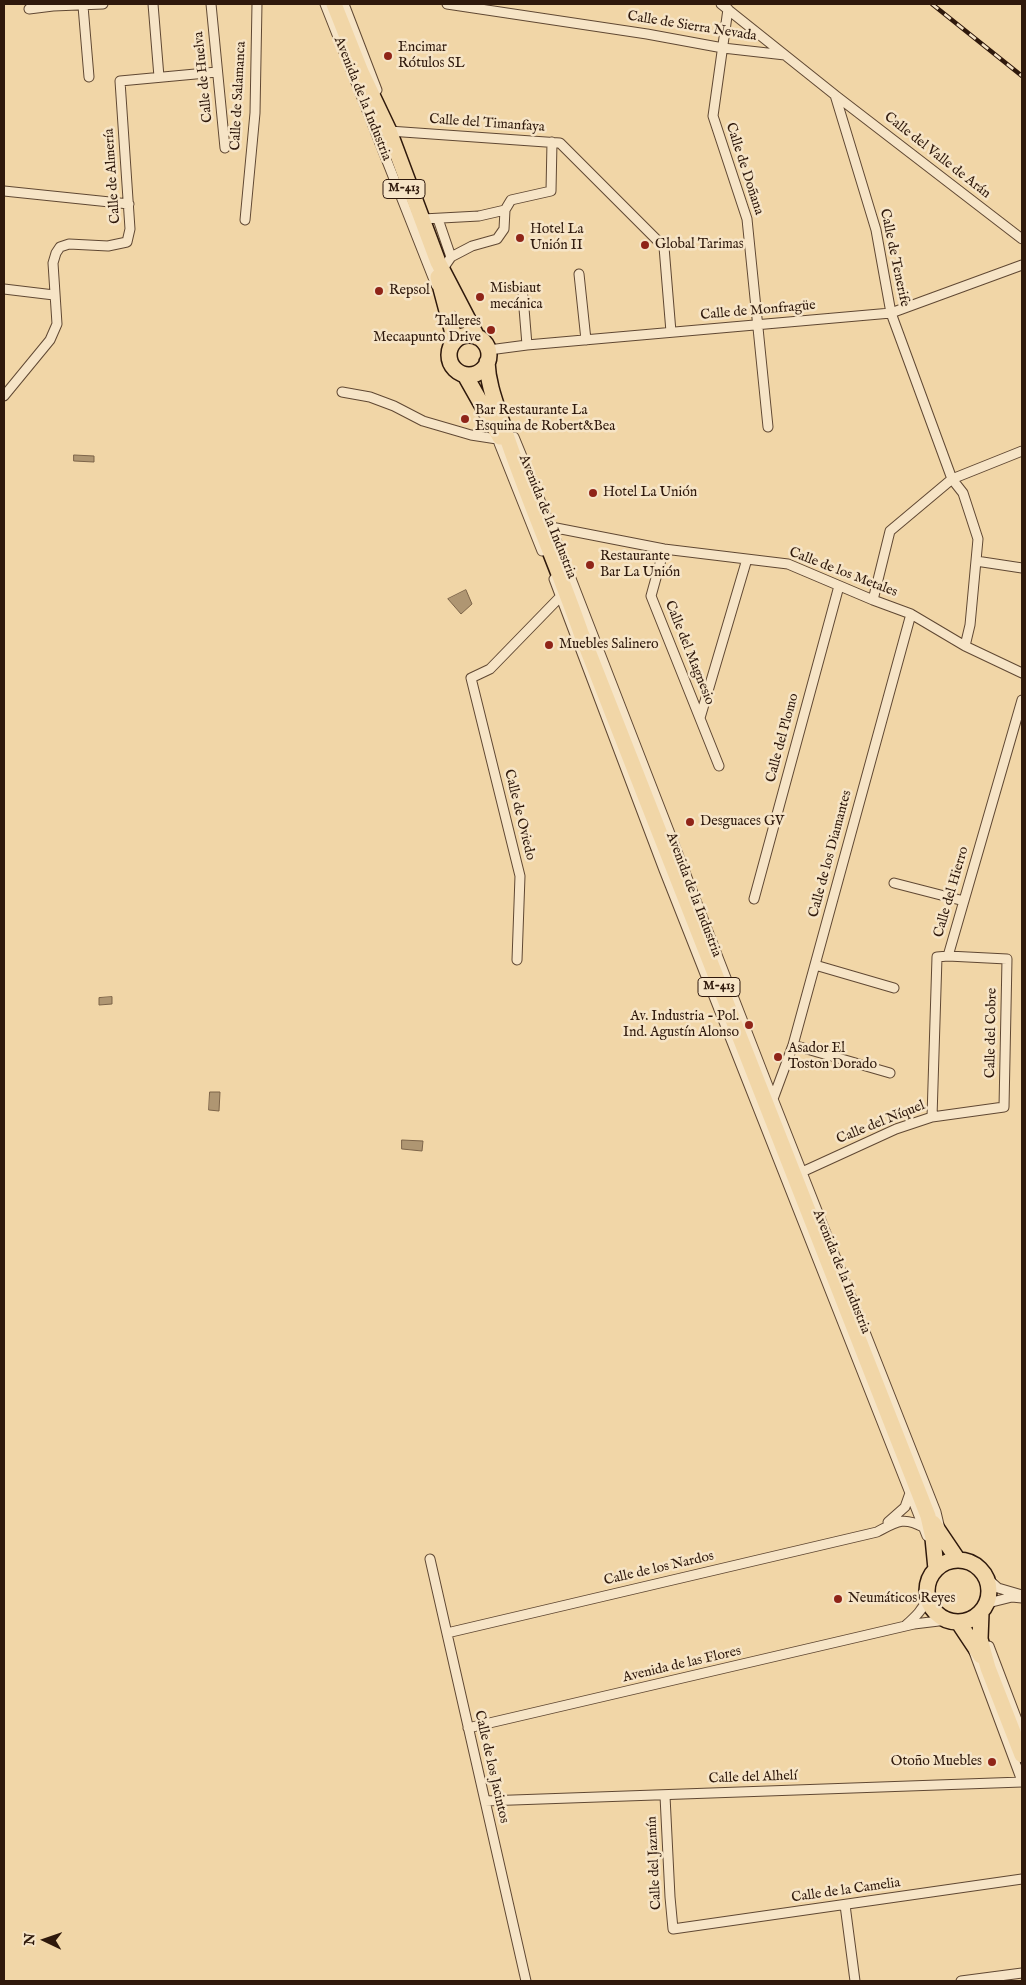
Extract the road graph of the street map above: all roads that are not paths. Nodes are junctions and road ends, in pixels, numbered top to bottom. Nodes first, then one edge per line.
1 (102, 4) edge
2 (153, 4) edge
3 (211, 4) edge
4 (257, 4) edge
5 (324, 4) edge
6 (334, 4) edge
7 (344, 4) edge
8 (447, 4) edge
9 (84, 5) edge
10 (724, 6) edge
11 (29, 9) dead end
12 (723, 48) junction
13 (785, 55) junction
14 (217, 72) junction
15 (361, 72) junction
16 (159, 77) junction
17 (89, 78) dead end
18 (835, 95) junction
19 (389, 131) junction
20 (552, 142) junction
21 (225, 148) dead end
22 (4, 191) edge
23 (129, 204) junction
24 (504, 210) junction
25 (430, 219) junction
26 (245, 220) dead end
27 (1022, 239) edge
28 (447, 264) junction
29 (1022, 265) edge
30 (579, 274) dead end
31 (4, 289) edge
32 (54, 295) junction
33 (523, 296) dead end
34 (446, 305) junction
35 (891, 313) junction
36 (757, 325) junction
37 (671, 332) junction
38 (476, 336) junction
39 (586, 340) junction
40 (455, 341) junction
41 (527, 345) junction
42 (488, 360) junction
43 (465, 375) junction
44 (342, 392) dead end
45 (4, 396) edge
46 (489, 419) junction
47 (768, 427) dead end
48 (496, 439) junction
49 (1022, 451) edge
50 (512, 457) junction
51 (952, 479) junction
52 (551, 527) junction
53 (664, 549) junction
54 (747, 559) junction
55 (976, 561) junction
56 (1022, 568) edge
57 (839, 586) junction
58 (560, 597) junction
59 (873, 600) junction
60 (910, 614) junction
61 (965, 646) junction
62 (1022, 673) edge
63 (1022, 700) edge
64 (700, 718) junction
65 (719, 766) dead end
66 (894, 883) dead end
67 (754, 898) dead end
68 (964, 902) junction
69 (948, 956) junction
70 (517, 960) dead end
71 (815, 965) junction
72 (894, 988) dead end
73 (793, 1045) junction
74 (890, 1073) dead end
75 (773, 1099) junction
76 (1004, 1108) joint
77 (932, 1116) junction
78 (802, 1172) junction
79 (910, 1493) junction
80 (925, 1521) junction
81 (877, 1532) junction
82 (941, 1534) junction
83 (430, 1559) dead end
84 (958, 1560) junction
85 (935, 1563) junction
86 (987, 1578) junction
87 (1022, 1596) edge
88 (928, 1597) junction
89 (983, 1612) junction
90 (953, 1621) junction
91 (903, 1628) junction
92 (446, 1633) junction
93 (969, 1637) junction
94 (988, 1668) junction
95 (468, 1728) junction
96 (1022, 1732) edge
97 (1022, 1755) edge
98 (1022, 1781) edge
99 (665, 1796) junction
100 (485, 1800) junction
101 (1022, 1879) edge
102 (845, 1905) junction
103 (673, 1929) joint
104 (1022, 1973) edge
105 (526, 1981) edge
106 (855, 1981) edge
107 (961, 1981) edge

1 - 9 street
2 - 16 street
3 - 14 street, Calle de Huelva
4 - 26 street, Calle de Salamanca
5 - 34 street, Avenida de la Industria
6 - 15 main road, Avenida de la Industria / M-413
7 - 19 street, Avenida de la Industria
8 - 12 street, Calle de Sierra Nevada
9 - 11 street
9 - 17 street
10 - 12 street, Calle de Doñana
10 - 13 street
12 - 13 street, Calle de Sierra Nevada
12 - 36 street, Calle de Doñana
13 - 18 street
14 - 16 street
14 - 21 street, Calle de Huelva
15 - 19 main road, Avenida de la Industria / M-413
15 - 34 main road, Avenida de la Industria / M-413
16 - 23 street, Calle de Almería
18 - 27 street, Calle del Valle de Arán
18 - 35 street, Calle de Tenerife
19 - 20 street, Calle del Timanfaya
19 - 25 main road, Avenida de la Industria / M-413
20 - 24 street
20 - 37 street, Calle del Timanfaya
22 - 23 street
23 - 32 street, Calle de Almería
24 - 25 street
24 - 28 street
25 - 28 main road, Avenida de la Industria / M-413
28 - 38 main road, Avenida de la Industria / M-413
29 - 35 street, Calle de Monfragüe
30 - 39 street
31 - 32 street
32 - 45 street, Calle de Almería
33 - 41 street
34 - 40 main road, Avenida de la Industria / M-413
35 - 36 street, Calle de Monfragüe
35 - 51 street, Calle de Tenerife
36 - 37 street, Calle de Monfragüe
36 - 47 street, Calle de Doñana
37 - 39 street, Calle de Monfragüe
38 - 40 main road
38 - 42 main road, M-413
39 - 41 street, Calle de Monfragüe
40 - 43 main road, M-413
41 - 42 street, Calle de Monfragüe
42 - 43 main road
42 - 50 main road, Avenida de la Industria / M-413
42 - 52 street, Avenida de la Industria
43 - 46 main road, Avenida de la Industria / M-413
44 - 48 street
46 - 48 street, Avenida de la Industria
46 - 50 main road, Avenida de la Industria / M-413
48 - 58 street, Avenida de la Industria
49 - 51 street
50 - 80 main road, Avenida de la Industria / M-413
51 - 55 street, Calle de Tenerife
51 - 59 street
52 - 53 street, Calle de los Metales
52 - 75 street, Avenida de la Industria
53 - 54 street, Calle de los Metales
53 - 64 street, Calle del Magnesio
54 - 57 street, Calle de los Metales
54 - 64 street
55 - 56 street
55 - 61 street, Calle de Tenerife
57 - 59 street, Calle de los Metales
57 - 67 street, Calle del Plomo
58 - 70 street, Calle de Oviedo
58 - 79 street, Avenida de la Industria
59 - 60 street, Calle de los Metales
60 - 61 street, Calle de los Metales
60 - 71 street, Calle de los Diamantes
61 - 62 street, Calle de los Metales
63 - 68 street, Calle del Hierro
64 - 65 street, Calle del Magnesio
66 - 68 street
68 - 69 street, Calle del Hierro
69 - 76 street, Calle del Cobre
69 - 77 street, Calle del Hierro
71 - 72 street
71 - 73 street, Calle de los Diamantes
73 - 74 street
73 - 75 street, Calle de los Diamantes
75 - 78 street, Avenida de la Industria
76 - 77 street, Calle del Níquel
77 - 78 street, Calle del Níquel
78 - 82 street, Avenida de la Industria
79 - 80 street, Avenida de la Industria
79 - 81 street, Calle de los Nardos
80 - 81 street, Calle de los Nardos
80 - 82 main road, Avenida de la Industria / M-413
80 - 85 main road, Avenida de la Industria / M-413
81 - 92 street, Calle de los Nardos
82 - 84 main road, Avenida de la Industria / M-413
83 - 92 street, Calle de los Jacintos
84 - 85 main road
84 - 86 main road
85 - 88 main road, M-413
86 - 87 street
86 - 89 main road
87 - 89 street
88 - 90 main road
88 - 91 street
89 - 90 main road
89 - 94 main road
89 - 96 street
90 - 91 street, Avenida de las Flores
90 - 93 main road
91 - 95 street, Avenida de las Flores
92 - 95 street, Calle de los Jacintos
93 - 94 main road
93 - 98 street
94 - 97 main road
95 - 100 street, Calle de los Jacintos
98 - 99 street, Calle del Alhelí
99 - 100 street, Calle del Alhelí
99 - 103 street, Calle del Jazmín
100 - 105 street, Calle de los Jacintos
101 - 102 street, Calle de la Camelia
102 - 103 street, Calle de la Camelia
102 - 106 street
104 - 107 street

